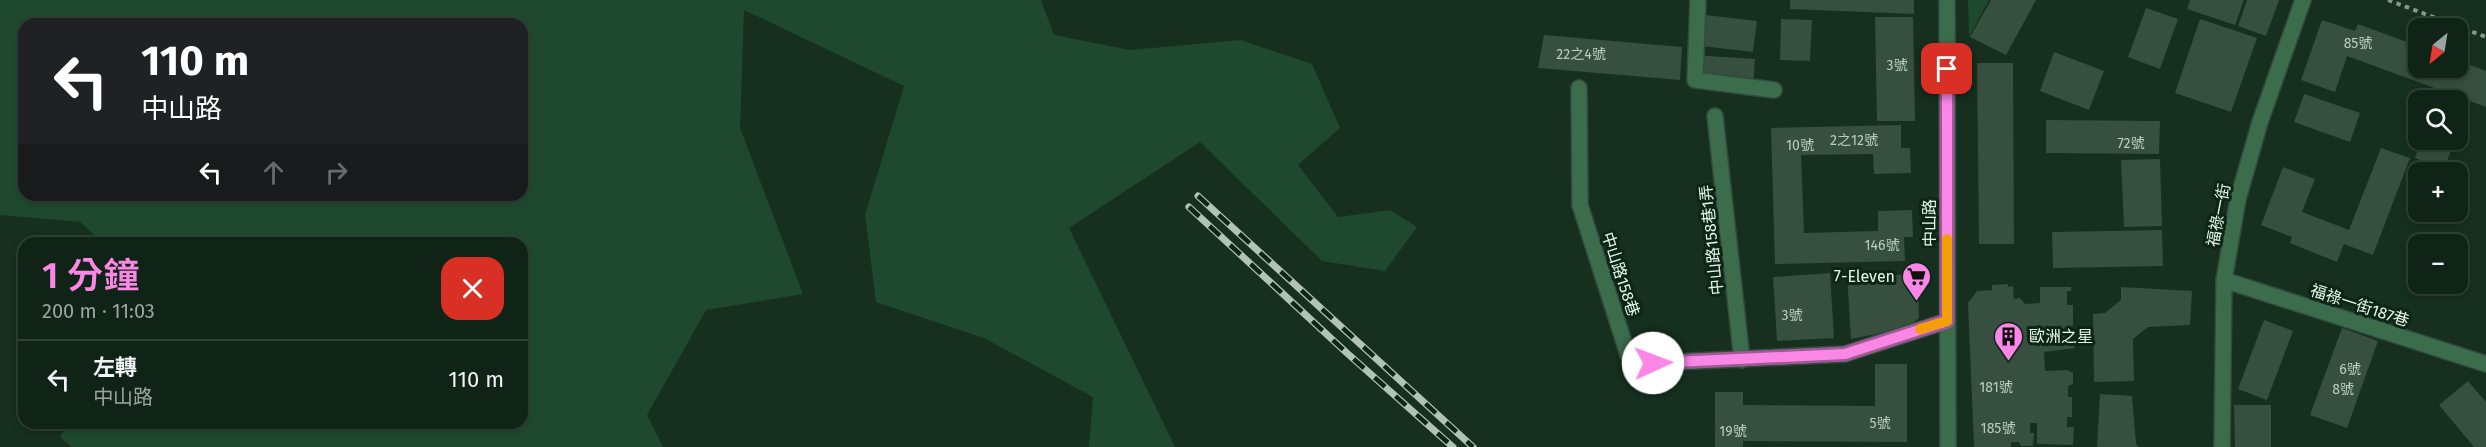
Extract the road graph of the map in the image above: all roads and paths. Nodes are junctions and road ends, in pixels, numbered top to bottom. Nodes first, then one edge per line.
1 (1698, 0) edge
2 (1947, 0) edge
3 (2302, 0) edge
4 (2388, 0) edge
5 (2486, 37) edge
6 (1579, 88) dead end
7 (1774, 90) dead end
8 (1715, 116) dead end
9 (2224, 280) junction
10 (1947, 321) junction
11 (1742, 360) junction
12 (2486, 364) edge
13 (1948, 447) edge
14 (2222, 447) edge

1 - 7 street
2 - 10 street, 中山路
3 - 9 street, 福祿一街
4 - 5 path
6 - 11 street, 中山路158巷
8 - 11 street, 中山路158巷1弄
9 - 12 street, 福祿一街187巷
9 - 14 street, 福祿一街
10 - 11 street, 中山路158巷
10 - 13 street, 中山路

